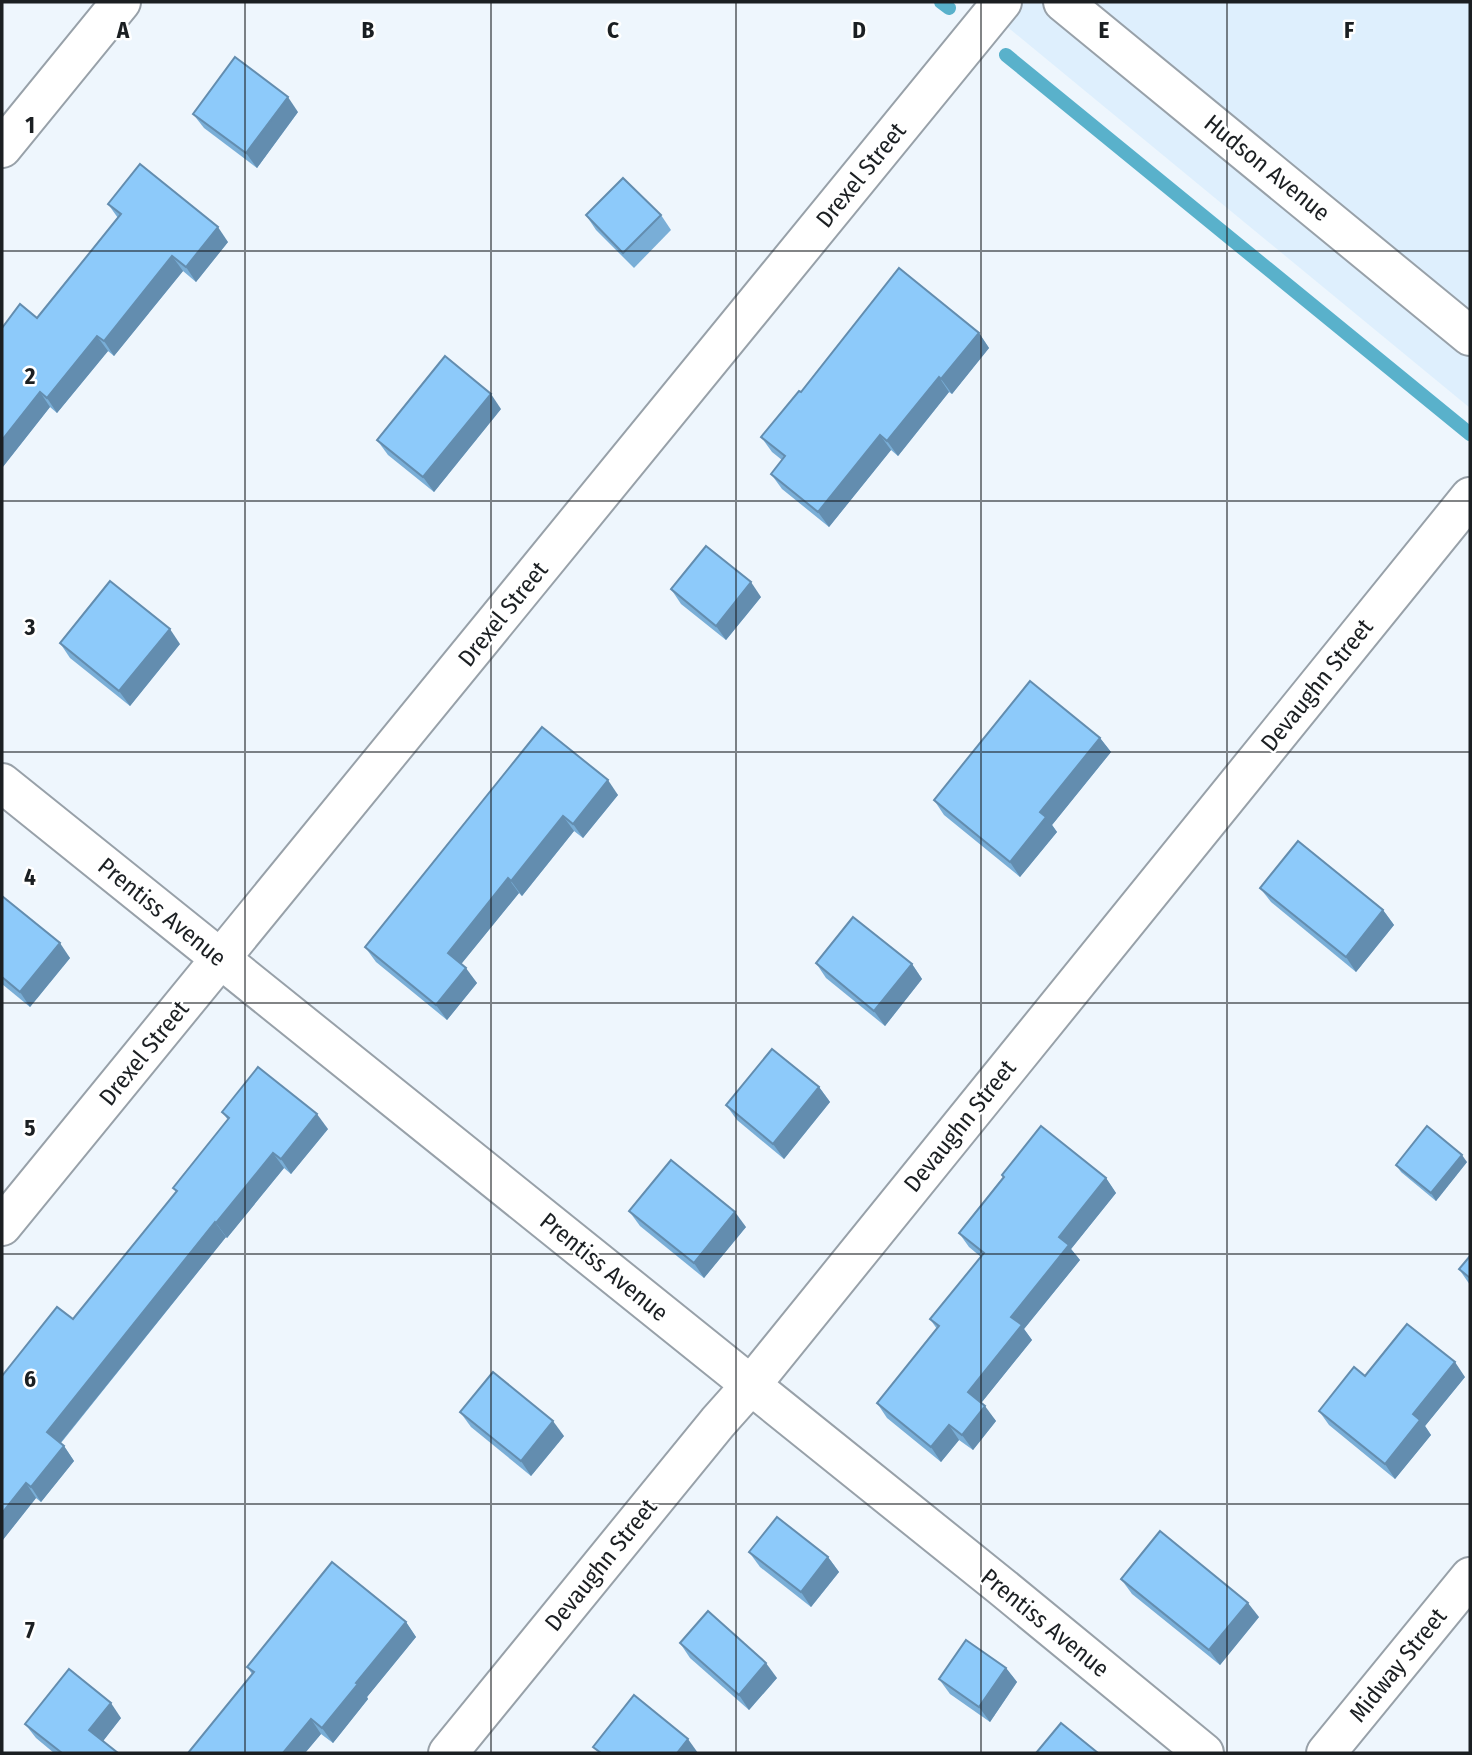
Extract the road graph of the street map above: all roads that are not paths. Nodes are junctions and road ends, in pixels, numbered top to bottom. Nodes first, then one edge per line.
1 (121, 2) edge
2 (1002, 2) edge
3 (1063, 2) edge
4 (2, 148) edge
5 (1470, 336) edge
6 (1470, 497) edge
7 (2, 783) edge
8 (221, 960) junction
9 (2, 1226) edge
10 (751, 1385) junction
11 (1470, 1577) edge
12 (448, 1753) edge
13 (1204, 1753) edge
14 (1326, 1753) edge

1 - 4 street
2 - 8 street, Drexel Street
3 - 5 street, Hudson Avenue
6 - 10 street, Devaughn Street
7 - 8 street, Prentiss Avenue
8 - 9 street, Drexel Street
8 - 10 street, Prentiss Avenue
10 - 12 street, Devaughn Street
10 - 13 street, Prentiss Avenue
11 - 14 street, Midway Street

